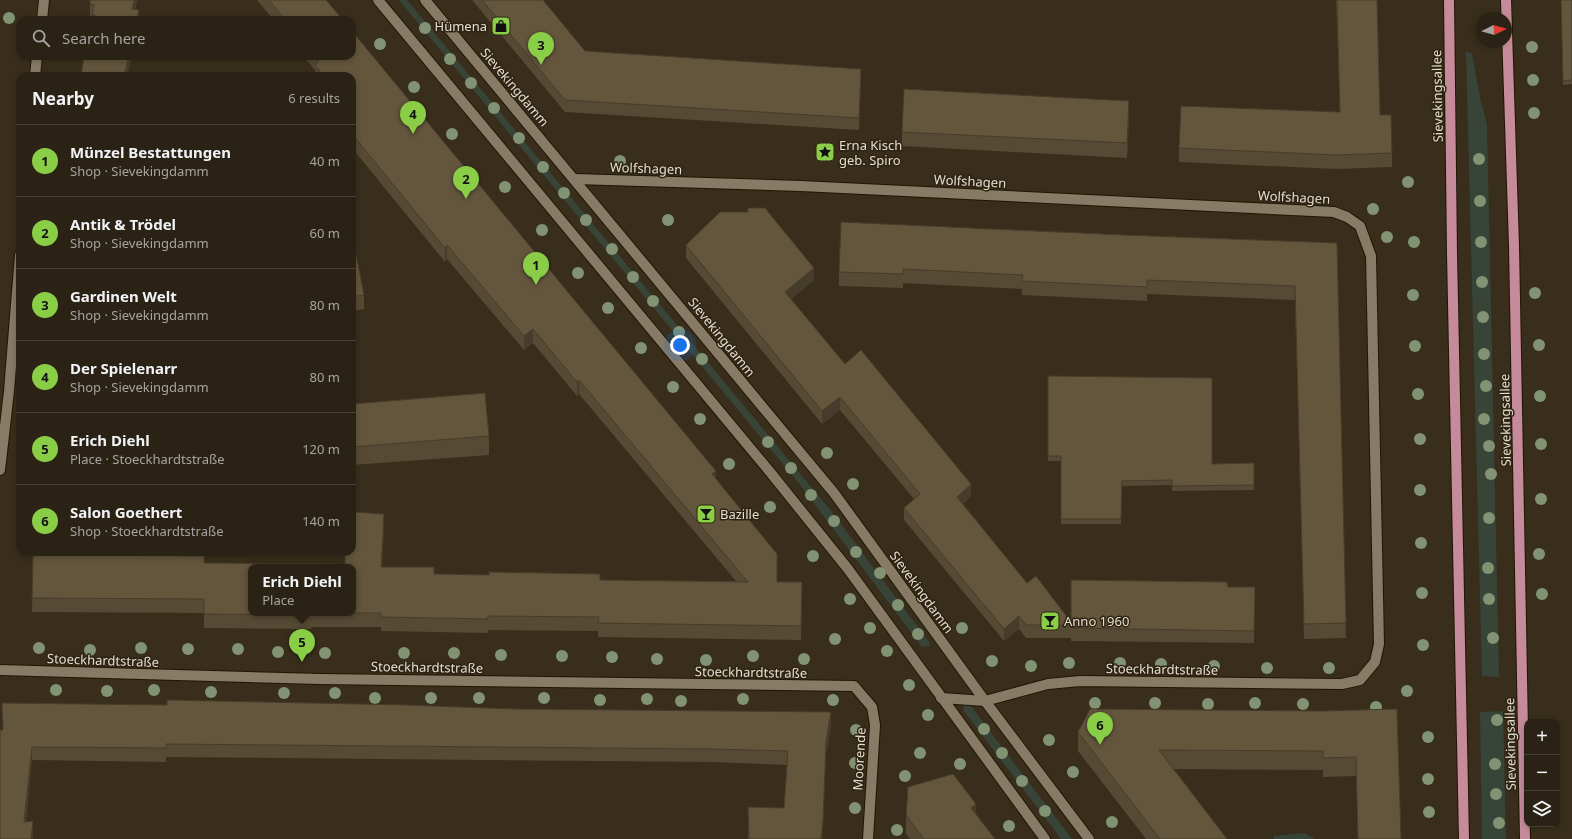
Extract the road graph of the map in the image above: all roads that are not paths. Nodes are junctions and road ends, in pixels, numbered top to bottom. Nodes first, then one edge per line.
1 (44, 0) edge
2 (378, 0) edge
3 (425, 0) edge
4 (1449, 0) edge
5 (1506, 0) edge
6 (42, 16) edge
7 (37, 60) edge
8 (35, 72) edge
9 (575, 179) junction
10 (16, 304) edge
11 (0, 470) edge
12 (0, 670) edge
13 (1342, 684) joint
14 (854, 686) joint
15 (941, 698) junction
16 (985, 701) junction
17 (868, 839) edge
18 (1045, 839) edge
19 (1089, 839) edge
20 (1464, 839) edge
21 (1525, 839) edge

1 - 6 street
2 - 15 street
3 - 9 street, Sievekingdamm
4 - 20 main road, Sievekingsallee
5 - 21 main road, Sievekingsallee
7 - 8 street
9 - 13 street, Wolfshagen
9 - 16 street, Sievekingdamm
10 - 11 street
12 - 14 street, Stoeckhardtstraße
13 - 16 street, Stoeckhardtstraße
14 - 17 street, Moorende
15 - 16 street
15 - 18 street
16 - 19 street, Sievekingdamm

